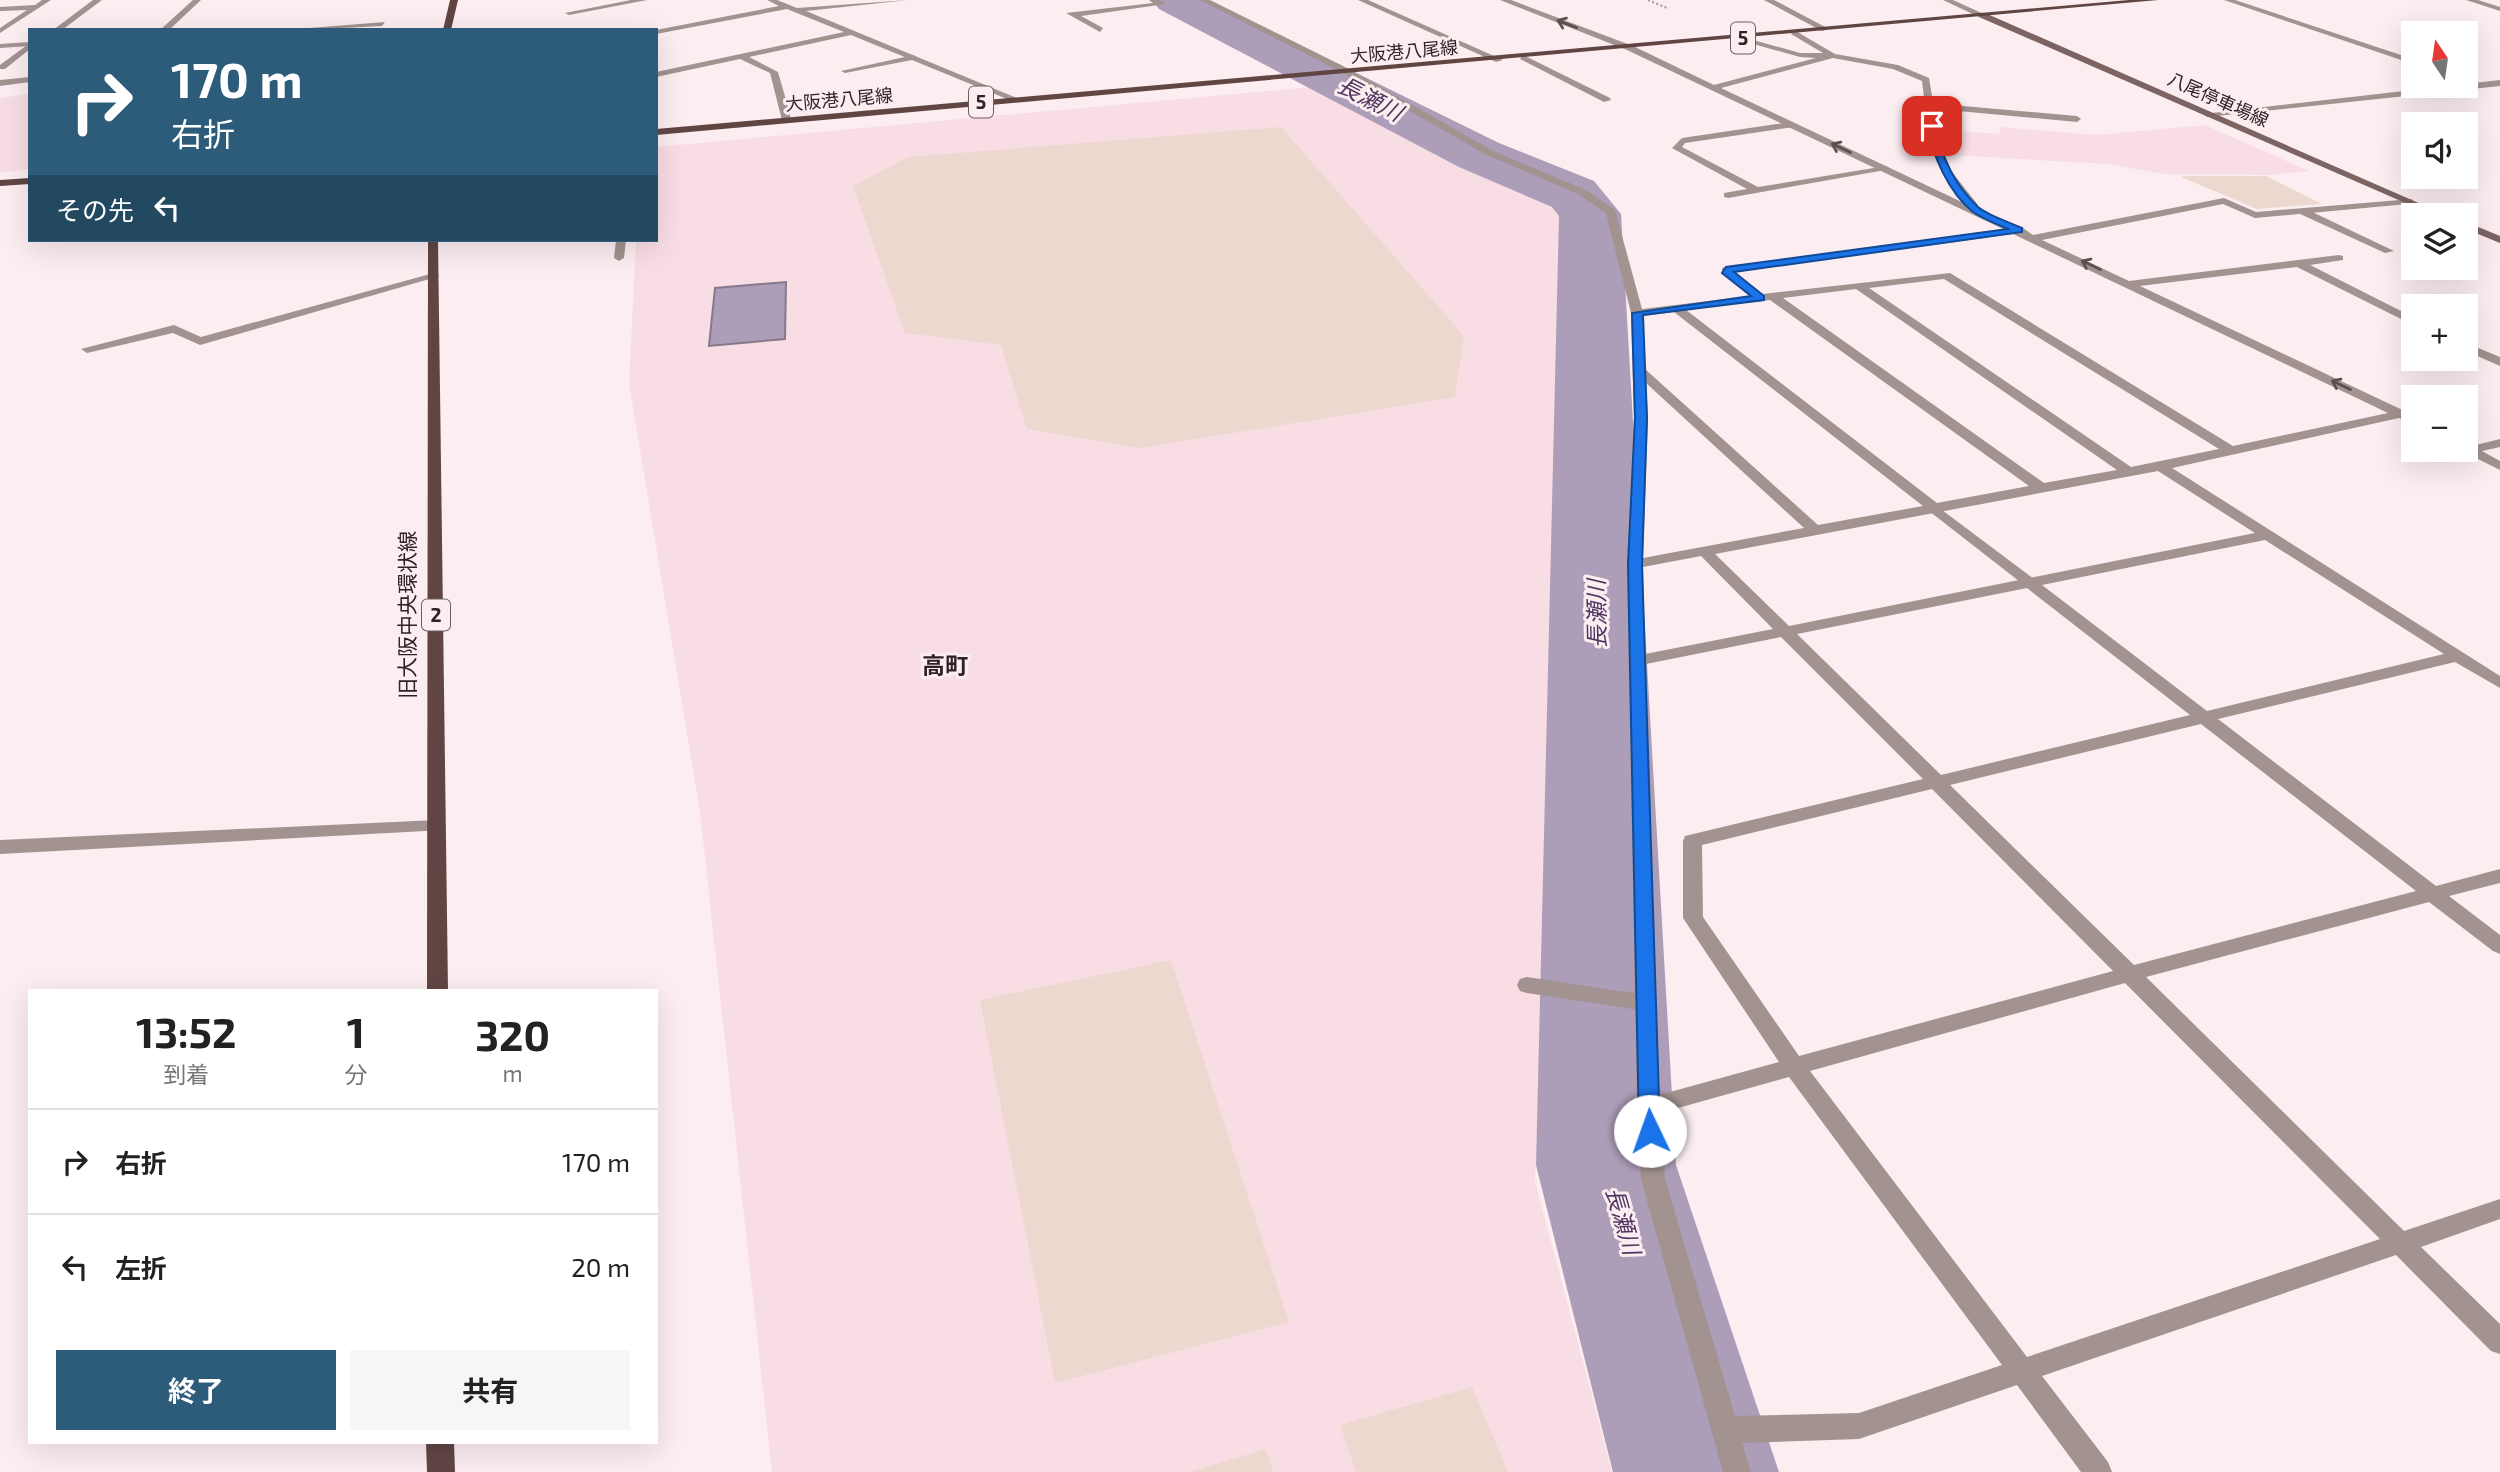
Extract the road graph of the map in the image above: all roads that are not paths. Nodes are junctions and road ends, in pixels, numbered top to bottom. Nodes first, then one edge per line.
1 (47, 0) edge
2 (98, 0) edge
3 (197, 0) edge
4 (454, 0) edge
5 (643, 0) edge
6 (771, 0) edge
7 (904, 0) edge
8 (1153, 0) edge
9 (1204, 0) edge
10 (1362, 0) edge
11 (1504, 0) edge
12 (1768, 0) edge
13 (1947, 0) edge
14 (2154, 0) edge
15 (2228, 0) edge
16 (2470, 0) edge
17 (37, 7) junction
18 (0, 9) edge
19 (790, 9) junction
20 (2500, 9) edge
21 (569, 13) dead end
22 (1982, 15) junction
23 (382, 24) dead end
24 (60, 28) edge
25 (166, 28) edge
26 (333, 28) edge
27 (447, 28) edge
28 (1825, 29) junction
29 (1100, 30) dead end
30 (0, 31) edge
31 (658, 32) edge
32 (1794, 32) junction
33 (852, 33) junction
34 (1742, 38) junction
35 (28, 44) edge
36 (0, 46) edge
37 (28, 46) edge
38 (1630, 48) junction
39 (741, 57) junction
40 (914, 57) junction
41 (1523, 57) junction
42 (1833, 57) junction
43 (2401, 58) edge
44 (1499, 60) junction
45 (2, 67) dead end
46 (845, 71) dead end
47 (1348, 72) junction
48 (658, 75) edge
49 (28, 79) edge
50 (0, 83) edge
51 (2500, 83) edge
52 (2478, 84) edge
53 (2482, 85) junction
54 (1711, 88) junction
55 (2500, 91) edge
56 (1015, 99) junction
57 (1607, 100) dead end
58 (1929, 106) junction
59 (2207, 114) junction
60 (2077, 118) dead end
61 (786, 120) junction
62 (1791, 125) junction
63 (658, 132) edge
64 (1886, 169) junction
65 (28, 181) edge
66 (0, 183) edge
67 (1754, 189) junction
68 (1728, 195) dead end
69 (2408, 201) junction
70 (2413, 203) edge
71 (1976, 210) junction
72 (2302, 211) junction
73 (2019, 230) junction
74 (2478, 230) edge
75 (2035, 238) junction
76 (2500, 240) edge
77 (433, 242) edge
78 (621, 242) edge
79 (2389, 251) dead end
80 (619, 258) dead end
81 (2339, 258) dead end
82 (2298, 263) junction
83 (434, 276) junction
84 (2131, 284) junction
85 (1858, 286) junction
86 (1766, 297) junction
87 (1676, 308) junction
88 (1637, 313) junction
89 (2401, 315) edge
90 (87, 349) dead end
91 (2478, 352) edge
92 (2500, 362) edge
93 (1639, 370) junction
94 (2401, 414) edge
95 (2401, 418) edge
96 (2500, 443) edge
97 (2478, 447) edge
98 (2231, 451) junction
99 (2478, 454) edge
100 (2160, 466) junction
101 (2500, 466) edge
102 (2129, 472) junction
103 (2042, 488) junction
104 (1934, 509) junction
105 (1815, 530) junction
106 (2267, 535) junction
107 (1704, 551) junction
108 (1635, 564) junction
109 (2029, 582) junction
110 (1786, 631) junction
111 (2458, 656) junction
112 (1637, 660) junction
113 (2500, 683) edge
114 (2204, 717) junction
115 (1936, 782) junction
116 (437, 825) junction
117 (0, 847) edge
118 (2500, 876) edge
119 (2433, 894) junction
120 (2500, 946) edge
121 (2129, 974) junction
122 (1527, 985) dead end
123 (438, 989) edge
124 (1641, 1002) junction
125 (1794, 1067) junction
126 (1648, 1107) junction
127 (2500, 1209) edge
128 (2401, 1242) junction
129 (2500, 1342) edge
130 (2022, 1371) junction
131 (1723, 1430) junction
132 (440, 1444) edge
133 (440, 1472) edge
134 (1737, 1472) edge
135 (2098, 1472) edge

1 - 17 street
2 - 24 street
3 - 25 street
4 - 27 main road
5 - 21 street
6 - 19 street
7 - 19 street
8 - 29 street
9 - 47 street
10 - 44 street
38 -> 11 street
12 - 28 street
13 - 22 street
14 - 22 main road, 大阪港八尾線 / 5
15 - 43 street
16 - 20 street
17 - 18 street
17 - 30 street
19 - 31 street
19 - 33 street
22 - 28 main road, 大阪港八尾線 / 5
22 - 59 main road, 八尾停車場線
23 - 26 street
28 - 32 main road, 大阪港八尾線 / 5
32 - 34 main road, 大阪港八尾線 / 5
32 - 42 street
33 - 39 street
33 - 40 street
34 - 38 main road, 大阪港八尾線 / 5
34 - 42 street
35 - 36 street
37 - 45 street
38 - 41 main road, 大阪港八尾線 / 5
38 - 54 street
39 - 48 street
39 - 61 street
40 - 46 street
40 - 56 street
41 - 44 main road, 大阪港八尾線 / 5
41 - 57 street
42 - 54 street
42 - 58 street
44 - 47 main road, 大阪港八尾線 / 5
47 - 56 main road, 大阪港八尾線 / 5
47 - 88 street
49 - 50 street
51 - 53 street
52 - 53 street
53 - 55 street
53 - 59 street
54 - 62 street
56 - 61 main road, 大阪港八尾線 / 5
58 - 60 street
58 - 71 street
59 - 69 main road, 八尾停車場線
61 - 63 main road, 大阪港八尾線 / 5
64 -> 62 street
62 - 67 street
64 - 67 street
64 - 71 street
65 - 66 main road
67 - 68 street
69 - 70 main road, 八尾停車場線
69 - 72 street
71 - 73 street
72 - 75 street
72 - 79 street
73 - 75 street
73 - 86 street
74 - 76 main road
84 -> 75 street
77 - 83 main road, 旧大阪中央環状線 / 2
78 - 80 street
81 - 82 street
82 - 84 street
82 - 89 street
83 - 90 street
83 - 116 main road, 旧大阪中央環状線 / 2
94 -> 84 street
85 - 86 street
85 - 98 street
85 - 102 street
86 - 87 street
86 - 103 street
87 - 88 street
87 - 104 street
88 - 93 street
91 - 92 street
93 - 105 street
93 - 108 street
95 - 98 street
96 - 97 street
98 - 100 street
99 - 101 street
100 - 102 street
100 - 106 street
102 - 103 street
103 - 104 street
104 - 105 street
104 - 109 street
105 - 107 street
106 - 109 street
106 - 111 street
107 - 108 street
107 - 110 street
108 - 112 street
109 - 110 street
109 - 114 street
110 - 112 street
110 - 115 street
111 - 113 street
111 - 114 street
112 - 124 street
114 - 115 street
114 - 119 street
115 - 121 street
115 - 125 street
116 - 117 street
116 - 123 main road, 旧大阪中央環状線 / 2
118 - 119 street
119 - 120 street
119 - 121 street
121 - 125 street
121 - 128 street
122 - 124 street
124 - 126 street
125 - 126 street
125 - 130 street
126 - 131 street
127 - 128 street
128 - 129 street
128 - 130 street
130 - 131 street
130 - 135 street
131 - 134 street
132 - 133 main road

